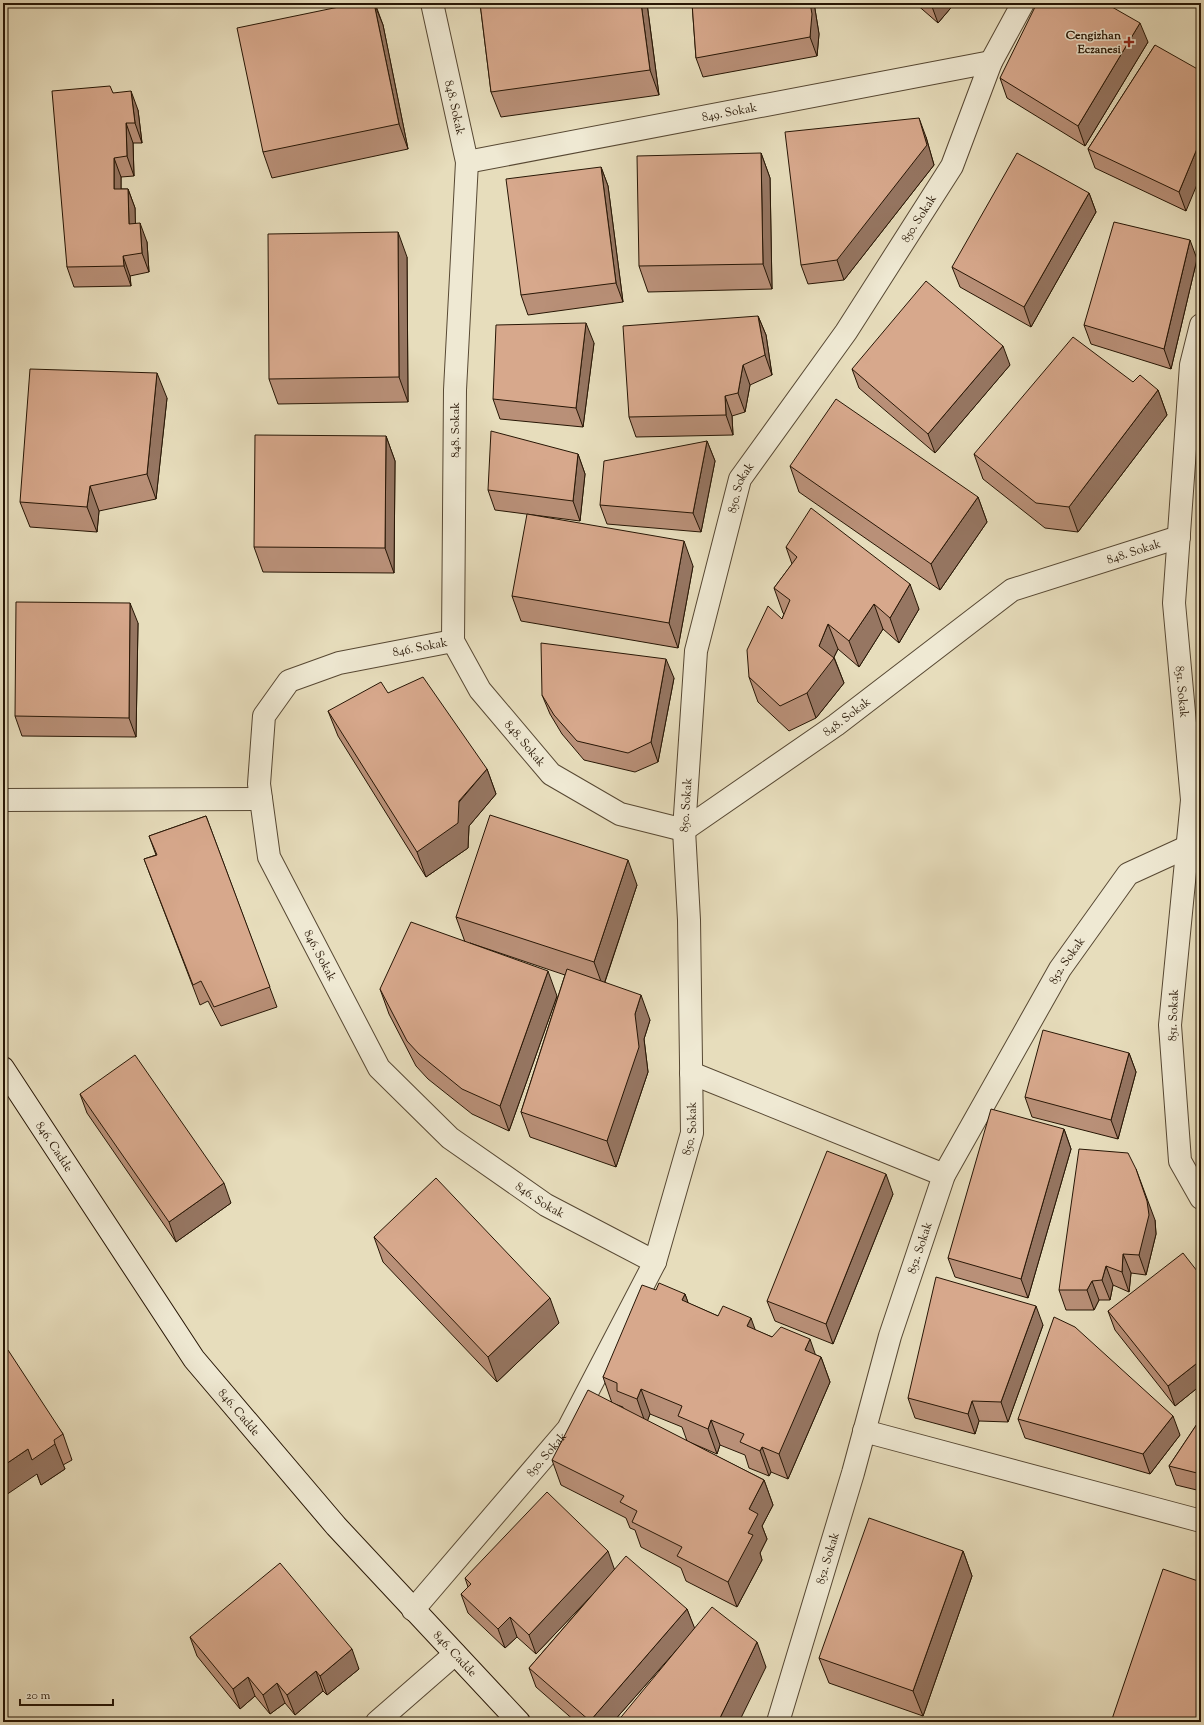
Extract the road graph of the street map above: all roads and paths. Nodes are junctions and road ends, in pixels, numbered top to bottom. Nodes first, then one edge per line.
1 (432, 3) edge
2 (1023, 3) edge
3 (991, 62) junction
4 (467, 162) junction
5 (1201, 325) edge
6 (1178, 537) junction
7 (453, 641) junction
8 (261, 799) junction
9 (3, 800) edge
10 (684, 830) junction
11 (1194, 848) edge
12 (3, 1068) edge
13 (691, 1072) junction
14 (944, 1175) junction
15 (1201, 1198) edge
16 (655, 1262) junction
17 (864, 1431) junction
18 (1201, 1521) edge
19 (413, 1610) junction
20 (455, 1654) junction
21 (377, 1722) edge
22 (519, 1722) edge
23 (778, 1722) edge

1 - 4 street, 848. Sokak
2 - 3 street, 850. Sokak
3 - 4 street, 849. Sokak
3 - 10 street, 850. Sokak
4 - 7 street, 848. Sokak
5 - 6 street, 851. Sokak
6 - 10 street, 848. Sokak
6 - 11 street, 851. Sokak
7 - 8 street, 846. Sokak
7 - 10 street, 848. Sokak
8 - 9 street
8 - 16 street, 846. Sokak
10 - 13 street, 850. Sokak
11 - 14 street, 852. Sokak
11 - 15 street, 851. Sokak
12 - 19 street, 846. Cadde
13 - 14 street
13 - 16 street, 850. Sokak
14 - 17 street, 852. Sokak
16 - 19 street, 850. Sokak
17 - 18 street
17 - 23 street, 852. Sokak
19 - 20 street, 846. Cadde
20 - 21 street
20 - 22 street, 846. Cadde

